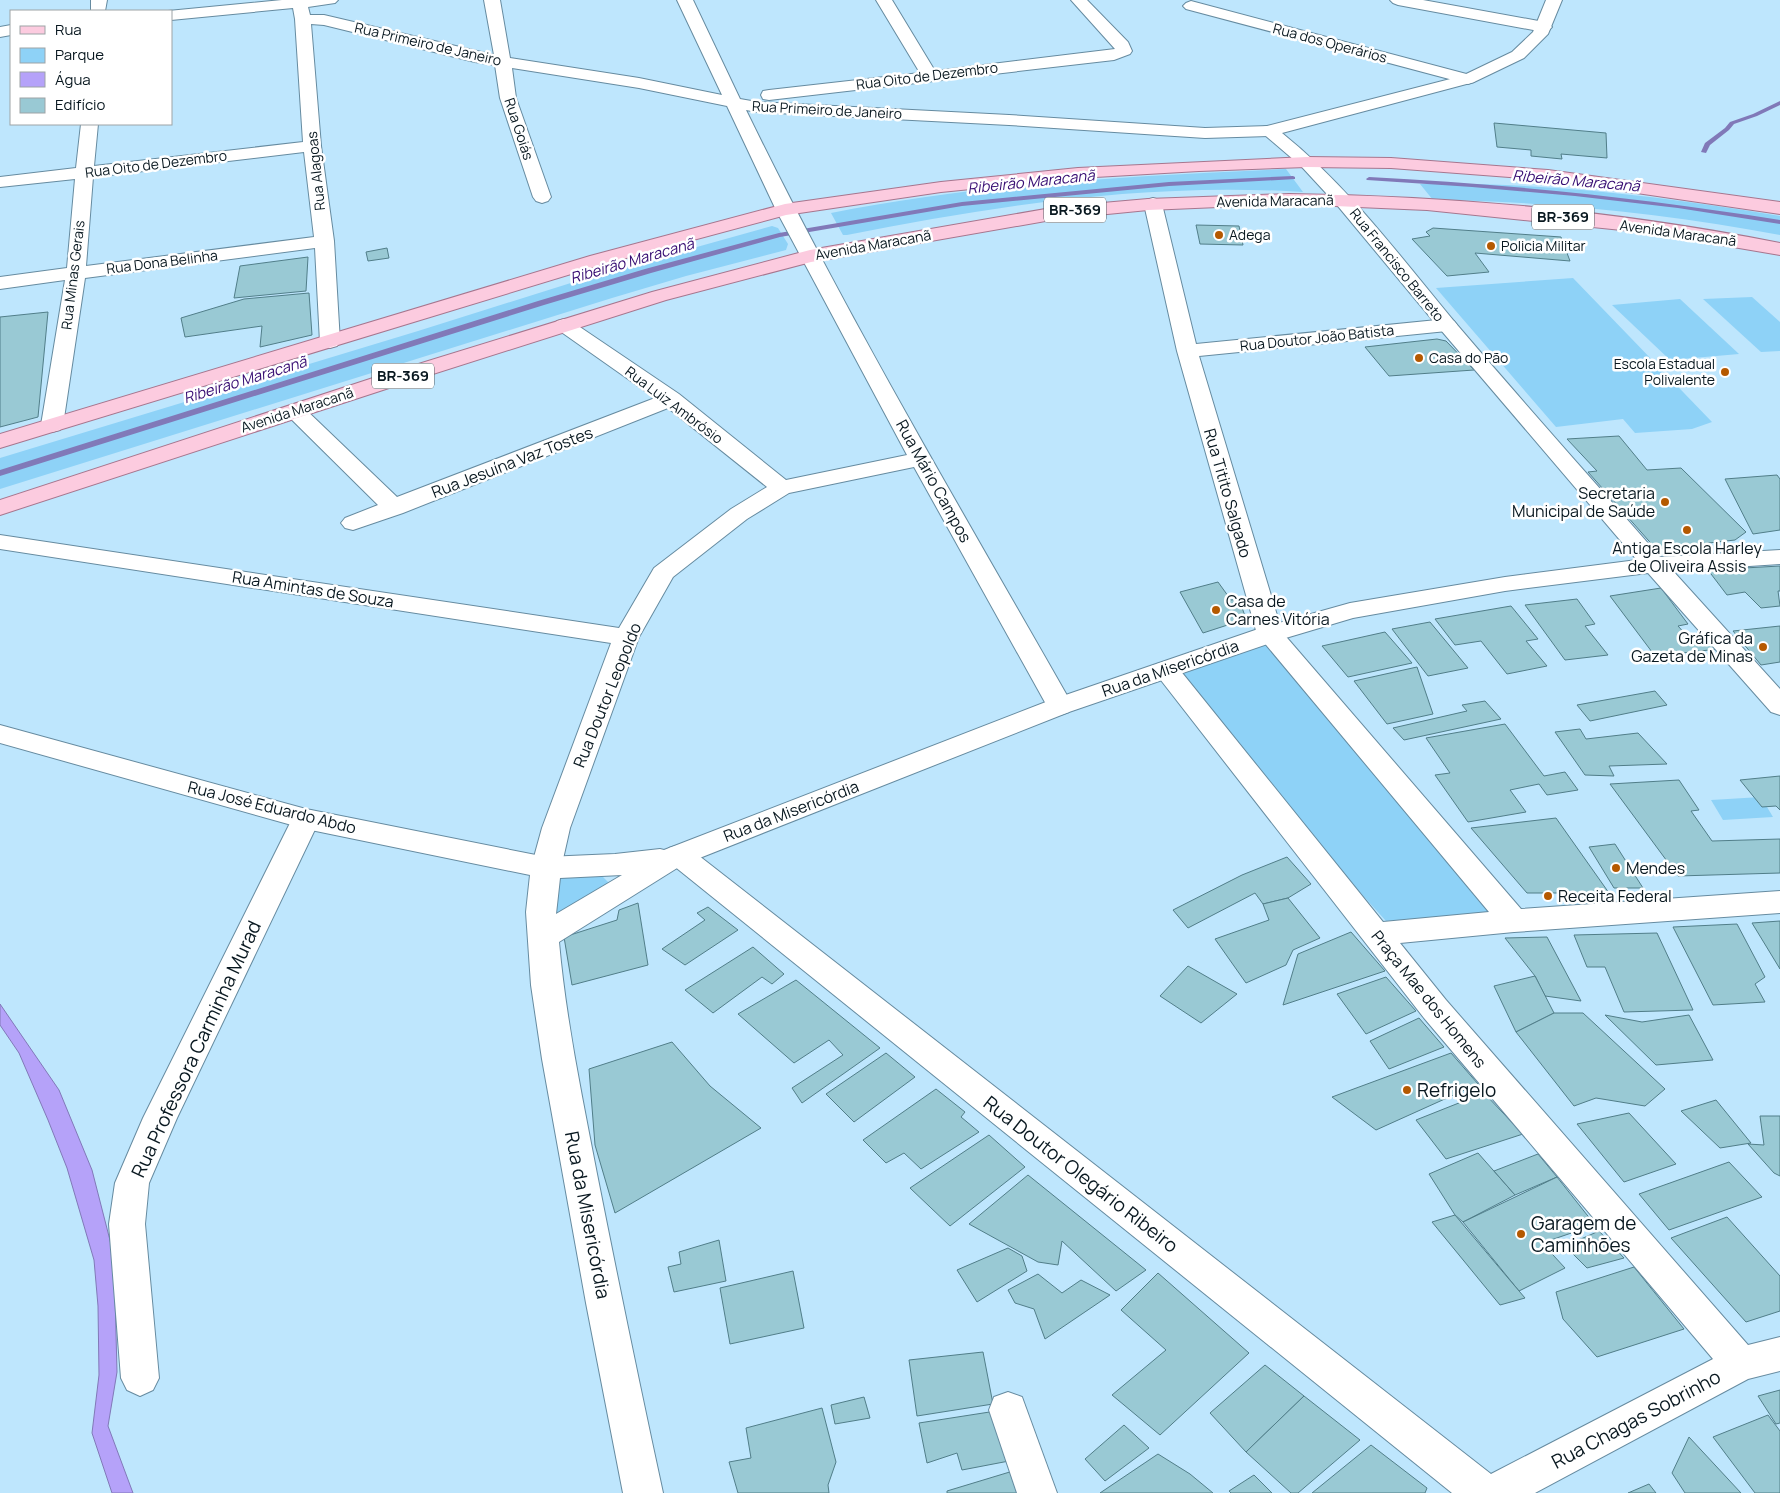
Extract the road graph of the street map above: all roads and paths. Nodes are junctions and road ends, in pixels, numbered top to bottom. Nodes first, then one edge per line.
1 (330, 0) edge
2 (492, 0) edge
3 (684, 0) edge
4 (884, 0) edge
5 (1079, 0) edge
6 (1398, 0) edge
7 (1554, 0) edge
8 (1191, 6) dead end
9 (301, 7) edge
10 (172, 15) edge
11 (1544, 27) junction
12 (504, 61) junction
13 (930, 76) junction
14 (1468, 80) junction
15 (733, 101) junction
16 (89, 125) edge
17 (1269, 131) junction
18 (312, 146) junction
19 (1307, 162) junction
20 (84, 173) junction
21 (0, 182) edge
22 (542, 196) dead end
23 (1780, 200) edge
24 (1344, 201) junction
25 (1750, 203) junction
26 (1153, 204) junction
27 (1780, 208) edge
28 (788, 214) junction
29 (324, 241) junction
30 (1780, 249) edge
31 (807, 250) junction
32 (76, 273) junction
33 (0, 283) edge
34 (1447, 325) junction
35 (564, 326) junction
36 (330, 342) junction
37 (1187, 351) junction
38 (671, 399) junction
39 (294, 412) junction
40 (52, 425) junction
41 (0, 441) edge
42 (921, 459) junction
43 (782, 488) junction
44 (0, 508) edge
45 (394, 508) junction
46 (353, 523) dead end
47 (0, 542) edge
48 (1780, 557) edge
49 (1654, 565) junction
50 (1270, 634) junction
51 (626, 637) junction
52 (1166, 670) junction
53 (1060, 706) junction
54 (1780, 706) edge
55 (0, 734) edge
56 (306, 819) junction
57 (675, 856) junction
58 (546, 868) junction
59 (1780, 902) edge
60 (1514, 921) junction
61 (1376, 934) junction
62 (544, 936) junction
63 (1780, 1354) edge
64 (1742, 1364) junction
65 (140, 1378) dead end
66 (1008, 1410) dead end
67 (643, 1493) edge
68 (1037, 1493) edge
69 (1483, 1493) edge
70 (1495, 1493) edge

1 - 9 street
2 - 12 street, Rua Goiás
3 - 15 street, Rua Mário Campos
4 - 13 street
5 - 13 street, Rua Oito de Dezembro
6 - 11 street
7 - 11 street
8 - 14 street, Rua dos Operários
9 - 10 street
9 - 12 street, Rua Primeiro de Janeiro
9 - 18 street, Rua Alagoas
11 - 14 street
12 - 15 street, Rua Primeiro de Janeiro
12 - 22 street, Rua Goiás
13 - 15 street, Rua Oito de Dezembro
14 - 17 street
15 - 17 street, Rua Primeiro de Janeiro
15 - 28 street, Rua Mário Campos
16 - 20 street, Rua Minas Gerais
17 - 19 street, Rua Francisco Barreto
18 - 20 street, Rua Oito de Dezembro
18 - 29 street, Rua Alagoas
19 - 24 street, Rua Francisco Barreto
19 - 25 main road, BR-369
19 - 28 main road, BR-369
20 - 21 street, Rua Oito de Dezembro
20 - 32 street, Rua Minas Gerais
23 - 25 main road
24 - 26 main road, Avenida Maracanã / BR-369
24 - 30 main road, Avenida Maracanã / BR-369
24 - 34 street, Rua Francisco Barreto
25 - 27 main road, BR-369
26 - 31 main road, Avenida Maracanã / BR-369
26 - 37 street, Rua Titito Salgado
28 - 31 street, Rua Mário Campos
28 - 36 main road, BR-369
29 - 32 street, Rua Dona Belinha
29 - 36 street, Rua Alagoas
31 - 35 main road, Avenida Maracanã / BR-369
31 - 42 street, Rua Mário Campos
32 - 33 street, Rua Dona Belinha
32 - 40 street, Rua Minas Gerais
34 - 37 street, Rua Doutor João Batista
34 - 49 street, Rua Francisco Barreto
35 - 38 street, Rua Luiz Ambrósio
35 - 39 main road, Avenida Maracanã / BR-369
36 - 40 main road, BR-369
37 - 50 street, Rua Titito Salgado
38 - 43 street, Rua Luiz Ambrósio
38 - 45 street, Rua Jesuína Vaz Tostes
39 - 44 main road, Avenida Maracanã / BR-369
39 - 45 street
40 - 41 main road, BR-369
42 - 43 street, Rua Doutor Leopoldo
42 - 53 street, Rua Mário Campos
43 - 51 street, Rua Doutor Leopoldo
45 - 46 street, Rua Jesuína Vaz Tostes
47 - 51 street, Rua Amintas de Souza
48 - 49 street, Rua da Misericórdia
49 - 50 street, Rua da Misericórdia
49 - 54 street, Rua Francisco Barreto
50 - 52 street, Rua da Misericórdia
50 - 60 street
51 - 58 street, Rua Doutor Leopoldo
52 - 53 street, Rua da Misericórdia
52 - 61 street, Praça Mae dos Homens
53 - 57 street, Rua da Misericórdia
55 - 56 street, Rua José Eduardo Abdo
56 - 58 street, Rua José Eduardo Abdo
56 - 65 street, Rua Professora Carminha Murad
57 - 58 street, Rua da Misericórdia
57 - 62 street, Rua da Misericórdia
57 - 69 street, Rua Doutor Olegário Ribeiro
58 - 62 street, Rua da Misericórdia
59 - 60 street
60 - 61 street
61 - 64 street, Praça Mae dos Homens
62 - 67 street, Rua da Misericórdia
63 - 64 street, Rua Chagas Sobrinho
64 - 70 street, Rua Chagas Sobrinho
66 - 68 street

